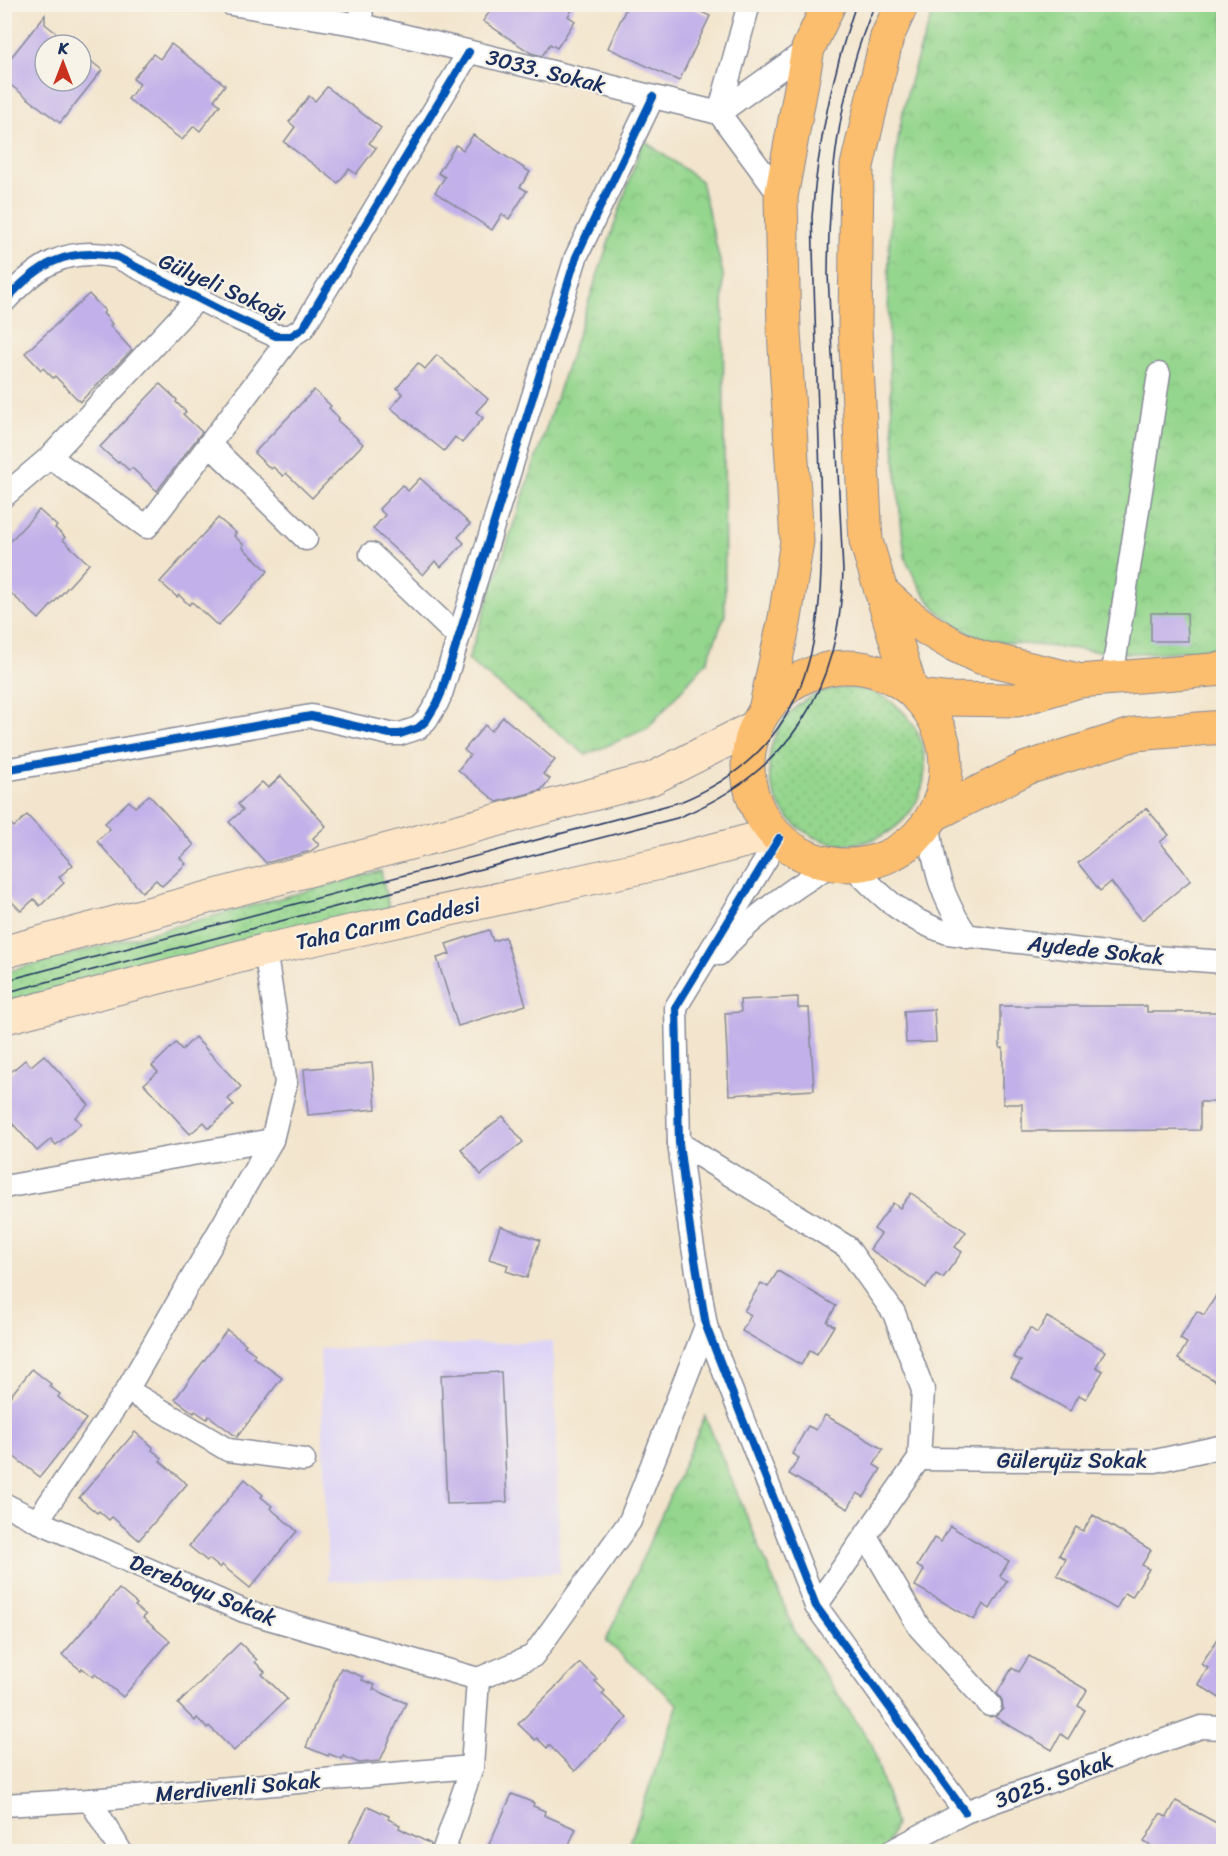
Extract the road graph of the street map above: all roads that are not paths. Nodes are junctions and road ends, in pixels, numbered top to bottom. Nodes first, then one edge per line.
1 (231, 4) edge
2 (749, 4) edge
3 (829, 4) edge
4 (902, 4) edge
5 (361, 15) edge
6 (808, 49) junction
7 (470, 52) junction
8 (653, 97) junction
9 (719, 113) junction
10 (781, 197) junction
11 (198, 298) junction
12 (4, 302) edge
13 (291, 336) junction
14 (1159, 374) dead end
15 (210, 444) junction
16 (50, 457) junction
17 (4, 496) edge
18 (306, 539) dead end
19 (371, 554) dead end
20 (881, 591) junction
21 (459, 637) junction
22 (1224, 669) edge
23 (1112, 678) junction
24 (1079, 681) junction
25 (914, 693) junction
26 (760, 718) junction
27 (1224, 727) edge
28 (4, 770) edge
29 (931, 819) junction
30 (777, 836) junction
31 (842, 865) junction
32 (968, 936) junction
33 (265, 950) junction
34 (4, 952) edge
35 (1224, 962) edge
36 (676, 1007) junction
37 (4, 1018) edge
38 (272, 1140) junction
39 (679, 1143) junction
40 (4, 1187) edge
41 (706, 1326) junction
42 (127, 1390) junction
43 (1224, 1446) edge
44 (919, 1459) junction
45 (304, 1460) dead end
46 (4, 1504) edge
47 (37, 1521) junction
48 (866, 1536) junction
49 (816, 1606) junction
50 (478, 1679) junction
51 (990, 1705) dead end
52 (1224, 1728) edge
53 (472, 1767) junction
54 (90, 1800) junction
55 (4, 1805) edge
56 (965, 1812) junction
57 (121, 1851) edge
58 (443, 1851) edge
59 (890, 1851) edge

1 - 5 street, 3033. Sokak
2 - 9 street
3 - 6 main road
4 - 20 main road
5 - 7 street, 3033. Sokak
6 - 9 street
6 - 10 main road
7 - 8 street, 3033. Sokak
7 - 13 street, Gülyeli Sokağı
8 - 9 street, 3033. Sokak
8 - 21 street
9 - 10 street
10 - 26 main road
11 - 12 street, Gülyeli Sokağı
11 - 13 street, Gülyeli Sokağı
11 - 16 street
13 - 15 street
14 - 23 street
15 - 16 street
15 - 18 street
16 - 17 street
19 - 21 street
20 - 24 main road
20 - 25 main road
21 - 28 street
22 - 23 main road
23 - 24 main road
24 - 25 main road
25 - 26 main road
25 - 29 main road
26 - 30 main road
26 - 34 main road
27 - 29 main road
29 - 31 main road
29 - 32 street
30 - 31 main road
30 - 33 main road, Taha Carım Caddesi
30 - 36 street
31 - 32 street, Aydede Sokak
31 - 36 street
32 - 35 street, Aydede Sokak
33 - 37 main road, Taha Carım Caddesi
33 - 38 street
36 - 39 street
38 - 40 street
38 - 42 street
39 - 41 street
39 - 44 street
41 - 49 street
41 - 50 street
42 - 45 street
42 - 47 street
43 - 44 street, Güleryüz Sokak
44 - 48 street
46 - 47 street, Dereboyu Sokak
47 - 50 street, Dereboyu Sokak
48 - 49 street
48 - 51 street
49 - 56 street
50 - 53 street
52 - 56 street, 3025. Sokak
53 - 54 street, Merdivenli Sokak
53 - 58 street
54 - 55 street, Merdivenli Sokak
54 - 57 street
56 - 59 street, 3025. Sokak

